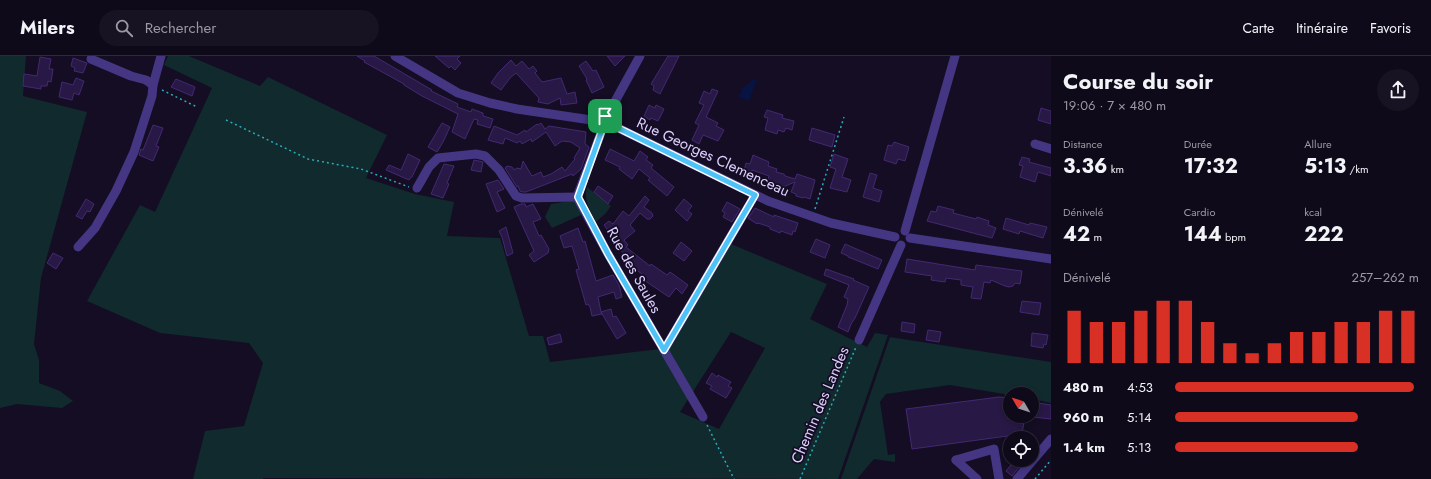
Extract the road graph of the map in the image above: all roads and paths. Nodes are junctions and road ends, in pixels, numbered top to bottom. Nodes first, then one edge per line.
1 (161, 56) edge
2 (395, 56) edge
3 (640, 56) edge
4 (955, 56) edge
5 (91, 59) dead end
6 (153, 85) junction
7 (197, 107) dead end
8 (607, 116) junction
9 (844, 117) dead end
10 (226, 120) dead end
11 (598, 121) junction
12 (612, 125) junction
13 (602, 130) junction
14 (1035, 144) dead end
15 (1051, 149) edge
16 (417, 188) joint
17 (755, 195) junction
18 (578, 197) junction
19 (813, 216) junction
20 (908, 235) junction
21 (895, 237) junction
22 (901, 245) junction
23 (78, 247) dead end
24 (1051, 259) edge
25 (859, 340) joint
26 (664, 350) junction
27 (703, 417) joint
28 (1051, 439) edge
29 (1048, 450) edge
30 (1051, 460) edge
31 (734, 479) edge
32 (800, 479) edge
33 (977, 479) edge
34 (999, 479) edge
35 (1017, 479) edge
36 (1035, 479) edge

1 - 6 street
2 - 11 street
3 - 8 street
4 - 20 street
5 - 6 street
6 - 7 path
6 - 23 street
8 - 11 street
8 - 12 street
9 - 19 path
10 - 16 path
11 - 13 street
12 - 13 street
12 - 17 street, Rue Georges Clemenceau
13 - 18 street
14 - 15 street
16 - 18 street
17 - 19 street, Rue Georges Clemenceau
17 - 26 street
18 - 26 street, Rue des Saules
19 - 21 street, Rue Georges Clemenceau
20 - 21 street
20 - 22 street
20 - 24 street
21 - 22 street
22 - 25 street
25 - 32 path, Chemin des Landes
26 - 27 street, Rue des Saules
27 - 31 path
28 - 29 street
29 - 35 street
30 - 36 path
33 - 34 street

